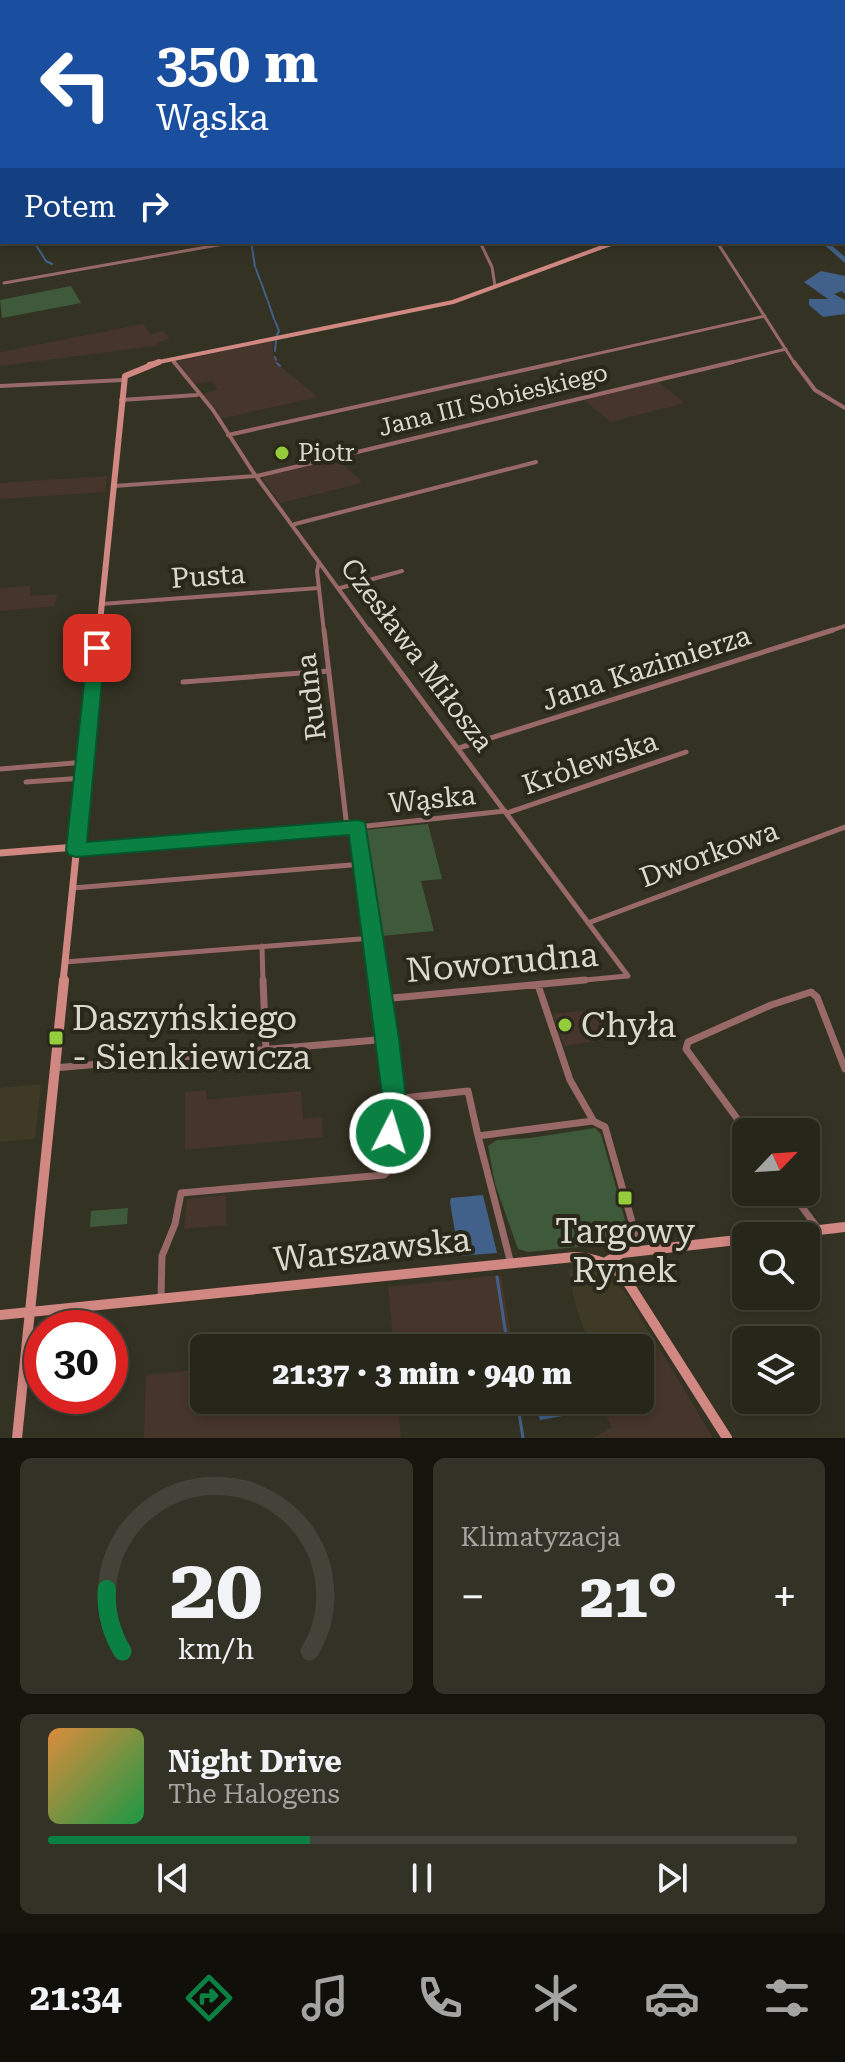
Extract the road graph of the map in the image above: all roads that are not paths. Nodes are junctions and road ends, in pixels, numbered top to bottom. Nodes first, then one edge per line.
1 (224, 244) edge
2 (481, 244) edge
3 (610, 244) edge
4 (718, 244) edge
5 (4, 283) dead end
6 (495, 286) junction
7 (765, 316) junction
8 (786, 349) junction
9 (172, 359) junction
10 (123, 380) junction
11 (0, 386) edge
12 (198, 395) junction
13 (121, 400) junction
14 (845, 408) edge
15 (228, 435) junction
16 (536, 462) dead end
17 (257, 476) junction
18 (113, 487) junction
19 (295, 524) junction
20 (320, 561) junction
21 (402, 571) dead end
22 (319, 588) junction
23 (340, 588) junction
24 (101, 604) junction
25 (845, 626) edge
26 (328, 671) junction
27 (183, 682) dead end
28 (459, 748) junction
29 (686, 752) dead end
30 (86, 762) junction
31 (0, 769) edge
32 (84, 778) junction
33 (26, 782) dead end
34 (507, 812) junction
35 (358, 827) junction
36 (845, 827) edge
37 (347, 828) junction
38 (76, 848) junction
39 (0, 853) edge
40 (363, 864) junction
41 (72, 888) junction
42 (588, 923) junction
43 (373, 938) junction
44 (262, 946) junction
45 (65, 962) junction
46 (628, 976) joint
47 (538, 985) junction
48 (382, 999) junction
49 (388, 1039) junction
50 (266, 1049) junction
51 (53, 1068) junction
52 (845, 1069) edge
53 (394, 1099) junction
54 (737, 1118) edge
55 (593, 1121) junction
56 (478, 1136) junction
57 (845, 1227) edge
58 (820, 1230) edge
59 (732, 1241) edge
60 (640, 1251) junction
61 (606, 1262) junction
62 (511, 1264) junction
63 (160, 1299) junction
64 (28, 1310) edge
65 (48, 1310) edge
66 (24, 1312) edge
67 (0, 1315) edge
68 (24, 1358) edge
69 (17, 1438) edge
70 (727, 1438) edge

1 - 5 street
2 - 6 street
3 - 6 street
4 - 7 street
6 - 9 street
7 - 8 street
7 - 15 street
8 - 14 street
8 - 17 street, Jana III Sobieskiego
9 - 10 street
9 - 12 street, Czesława Miłosza
10 - 11 street
10 - 13 street
12 - 13 street
12 - 15 street, Czesława Miłosza
13 - 18 street
15 - 17 street, Czesława Miłosza
16 - 19 street
17 - 18 street, Jana III Sobieskiego
17 - 19 street, Czesława Miłosza
18 - 24 street
19 - 20 street, Czesława Miłosza
20 - 22 street, Rudna
20 - 23 street, Czesława Miłosza
21 - 23 street
22 - 24 street, Pusta
22 - 26 street, Rudna
23 - 28 street, Czesława Miłosza
24 - 30 street
25 - 28 street, Jana Kazimierza
26 - 27 street
26 - 37 street, Rudna
28 - 34 street, Czesława Miłosza
29 - 34 street, Królewska
30 - 31 street
30 - 32 street
32 - 33 street
32 - 38 street
34 - 35 street, Wąska
34 - 42 street, Czesława Miłosza
35 - 37 street, Wąska
35 - 40 street
36 - 42 street, Dworkowa
37 - 38 street, Wąska
38 - 39 street
38 - 41 street
40 - 41 street
40 - 43 street
41 - 45 street
42 - 46 street, Czesława Miłosza
43 - 44 street
43 - 48 street
44 - 45 street
44 - 50 street
45 - 51 street
46 - 47 street, Noworudna
47 - 48 street, Noworudna
47 - 55 street
48 - 49 street
49 - 50 street
49 - 53 street
50 - 51 street
51 - 64 street
52 - 54 street
53 - 56 street
53 - 63 street
55 - 56 street
55 - 60 street
56 - 62 street
57 - 58 street
59 - 60 street, Warszawska
60 - 61 street, Warszawska
61 - 62 street, Warszawska
61 - 70 street
62 - 63 street, Warszawska
63 - 65 street, Warszawska
66 - 67 street, Warszawska
68 - 69 street

